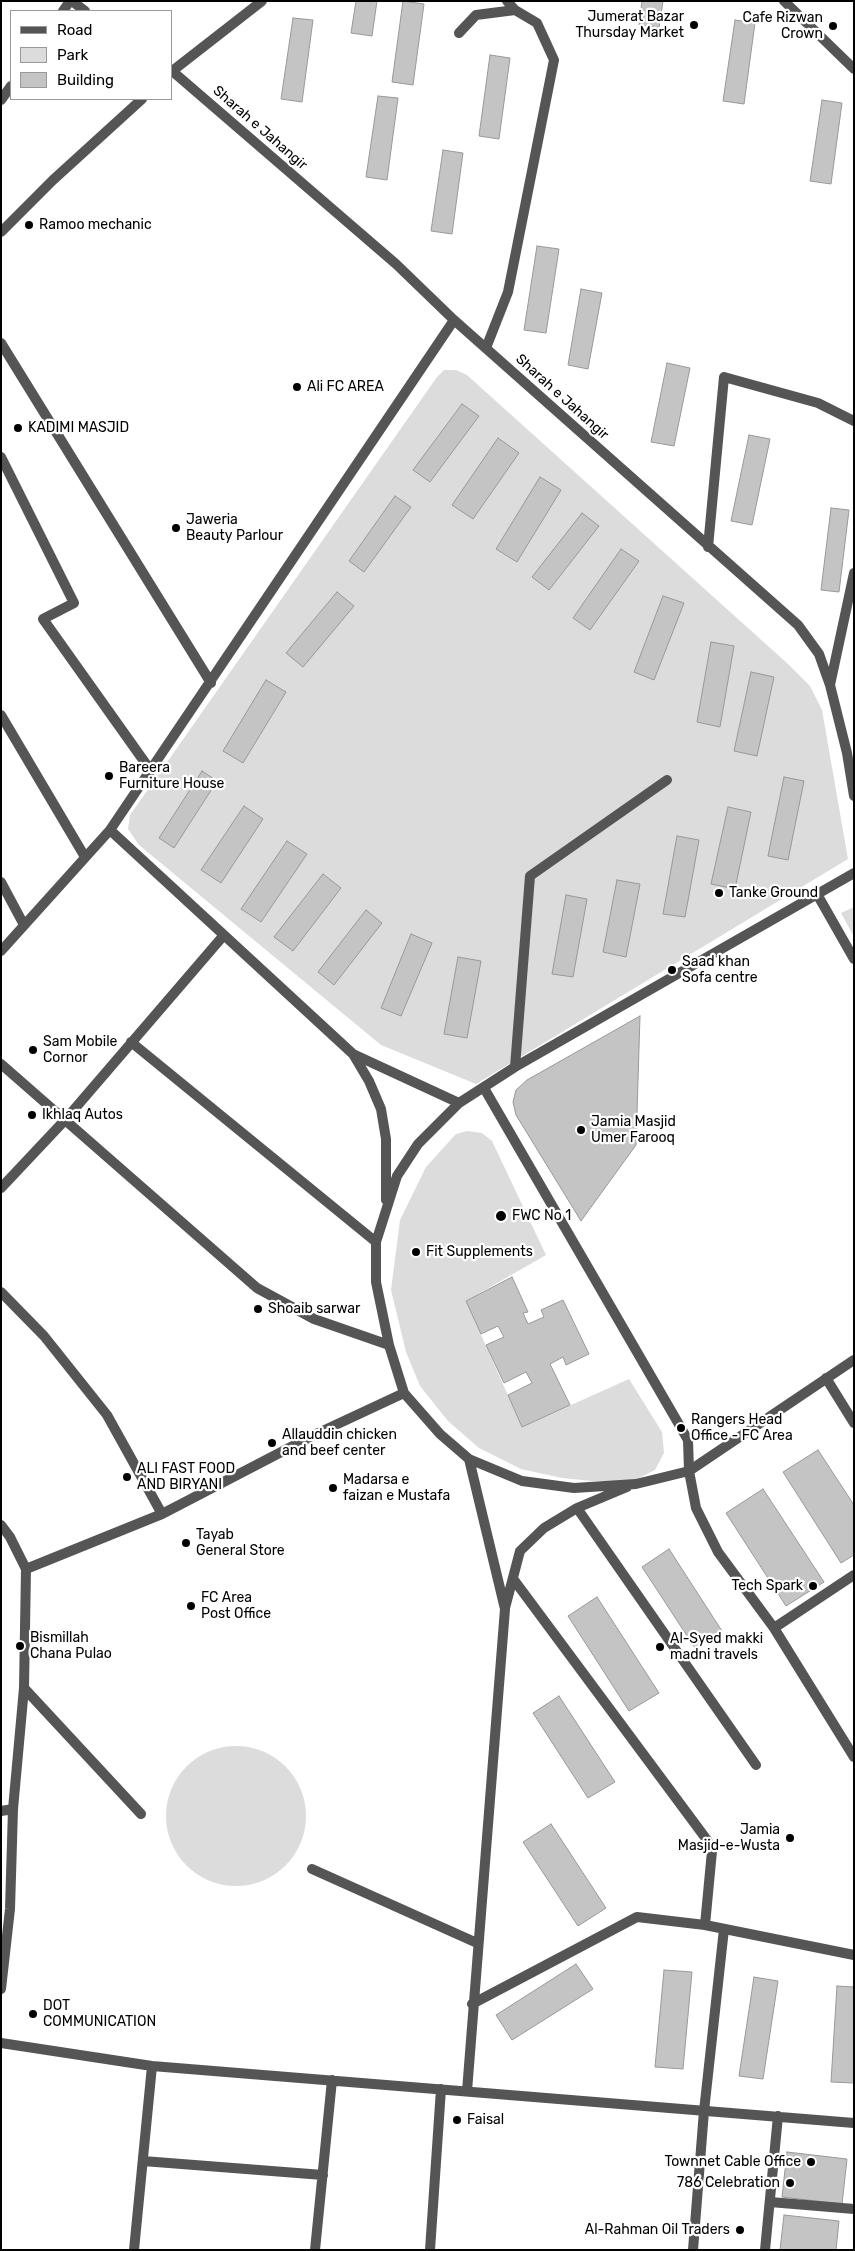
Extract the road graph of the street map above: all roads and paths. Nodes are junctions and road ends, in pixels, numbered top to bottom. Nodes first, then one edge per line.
1 (71, 1) edge
2 (262, 1) edge
3 (507, 1) edge
4 (784, 1) edge
5 (84, 10) edge
6 (515, 10) junction
7 (459, 33) dead end
8 (854, 69) edge
9 (172, 71) edge
10 (10, 87) edge
11 (1, 100) edge
12 (141, 100) edge
13 (1, 232) edge
14 (454, 320) junction
15 (1, 343) edge
16 (486, 348) junction
17 (854, 422) edge
18 (1, 457) edge
19 (708, 547) junction
20 (854, 573) edge
21 (211, 683) junction
22 (830, 685) junction
23 (1, 715) edge
24 (151, 771) junction
25 (667, 780) dead end
26 (854, 796) edge
27 (110, 830) junction
28 (85, 858) junction
29 (854, 873) edge
30 (1, 882) edge
31 (818, 894) junction
32 (24, 925) junction
33 (224, 935) junction
34 (1, 951) edge
35 (854, 959) edge
36 (131, 1042) junction
37 (353, 1054) junction
38 (1, 1064) edge
39 (515, 1067) junction
40 (484, 1088) junction
41 (459, 1103) junction
42 (65, 1120) junction
43 (1, 1188) edge
44 (386, 1206) junction
45 (376, 1242) junction
46 (1, 1292) edge
47 (390, 1345) junction
48 (854, 1360) edge
49 (826, 1378) junction
50 (404, 1393) junction
51 (854, 1423) edge
52 (469, 1458) junction
53 (689, 1471) junction
54 (636, 1484) junction
55 (577, 1508) junction
56 (162, 1514) junction
57 (1, 1525) edge
58 (26, 1570) junction
59 (854, 1575) edge
60 (514, 1580) junction
61 (505, 1610) junction
62 (774, 1628) junction
63 (24, 1688) junction
64 (854, 1757) edge
65 (756, 1765) dead end
66 (13, 1809) junction
67 (1, 1811) edge
68 (141, 1814) dead end
69 (312, 1869) dead end
70 (705, 1925) junction
71 (724, 1929) junction
72 (477, 1943) junction
73 (854, 1955) edge
74 (1, 1989) edge
75 (472, 2004) junction
76 (1, 2043) edge
77 (152, 2066) junction
78 (332, 2080) junction
79 (441, 2089) junction
80 (467, 2092) junction
81 (704, 2111) junction
82 (778, 2116) junction
83 (854, 2122) edge
84 (143, 2161) junction
85 (323, 2175) junction
86 (770, 2202) junction
87 (854, 2208) edge
88 (134, 2250) edge
89 (315, 2250) edge
90 (430, 2250) edge
91 (693, 2250) edge
92 (766, 2250) edge

1 - 5 street
2 - 9 street
3 - 6 street
4 - 8 street
6 - 7 street
6 - 16 street
9 - 14 street, Sharah e Jahangir
10 - 11 street
12 - 13 street
14 - 16 street, Sharah e Jahangir
14 - 21 street
15 - 21 street
16 - 19 street, Sharah e Jahangir
17 - 19 street
18 - 24 street
19 - 22 street, Sharah e Jahangir
20 - 22 street
21 - 24 street
22 - 26 street, Sharah e Jahangir
23 - 28 street
24 - 27 street
25 - 39 street
27 - 28 street
27 - 33 street
28 - 32 street
29 - 31 street
30 - 32 street
31 - 35 street
31 - 39 street
32 - 34 street
33 - 36 street
33 - 37 street
36 - 42 street
36 - 45 street
37 - 41 street
37 - 44 street
38 - 42 street
39 - 40 street
40 - 41 street
40 - 53 street
41 - 44 street
42 - 43 street
42 - 47 street
44 - 45 street
45 - 47 street
46 - 56 street
47 - 50 street
48 - 49 street
49 - 51 street
49 - 53 street
50 - 52 street
50 - 56 street
52 - 54 street
52 - 61 street
53 - 54 street
53 - 62 street
54 - 55 street
55 - 60 street
55 - 65 street
56 - 58 street
57 - 58 street
58 - 63 street
59 - 62 street
60 - 61 street
60 - 70 street
61 - 72 street
62 - 64 street
63 - 66 street
63 - 68 street
66 - 67 street
66 - 74 street
69 - 72 street
70 - 71 street
70 - 75 street
71 - 73 street
71 - 81 street
72 - 75 street
75 - 80 street
76 - 77 street
77 - 78 street
77 - 84 street
78 - 79 street
78 - 85 street
79 - 80 street
79 - 90 street
80 - 81 street
81 - 82 street
81 - 91 street
82 - 83 street
82 - 86 street
84 - 85 street
84 - 88 street
85 - 89 street
86 - 87 street
86 - 92 street

